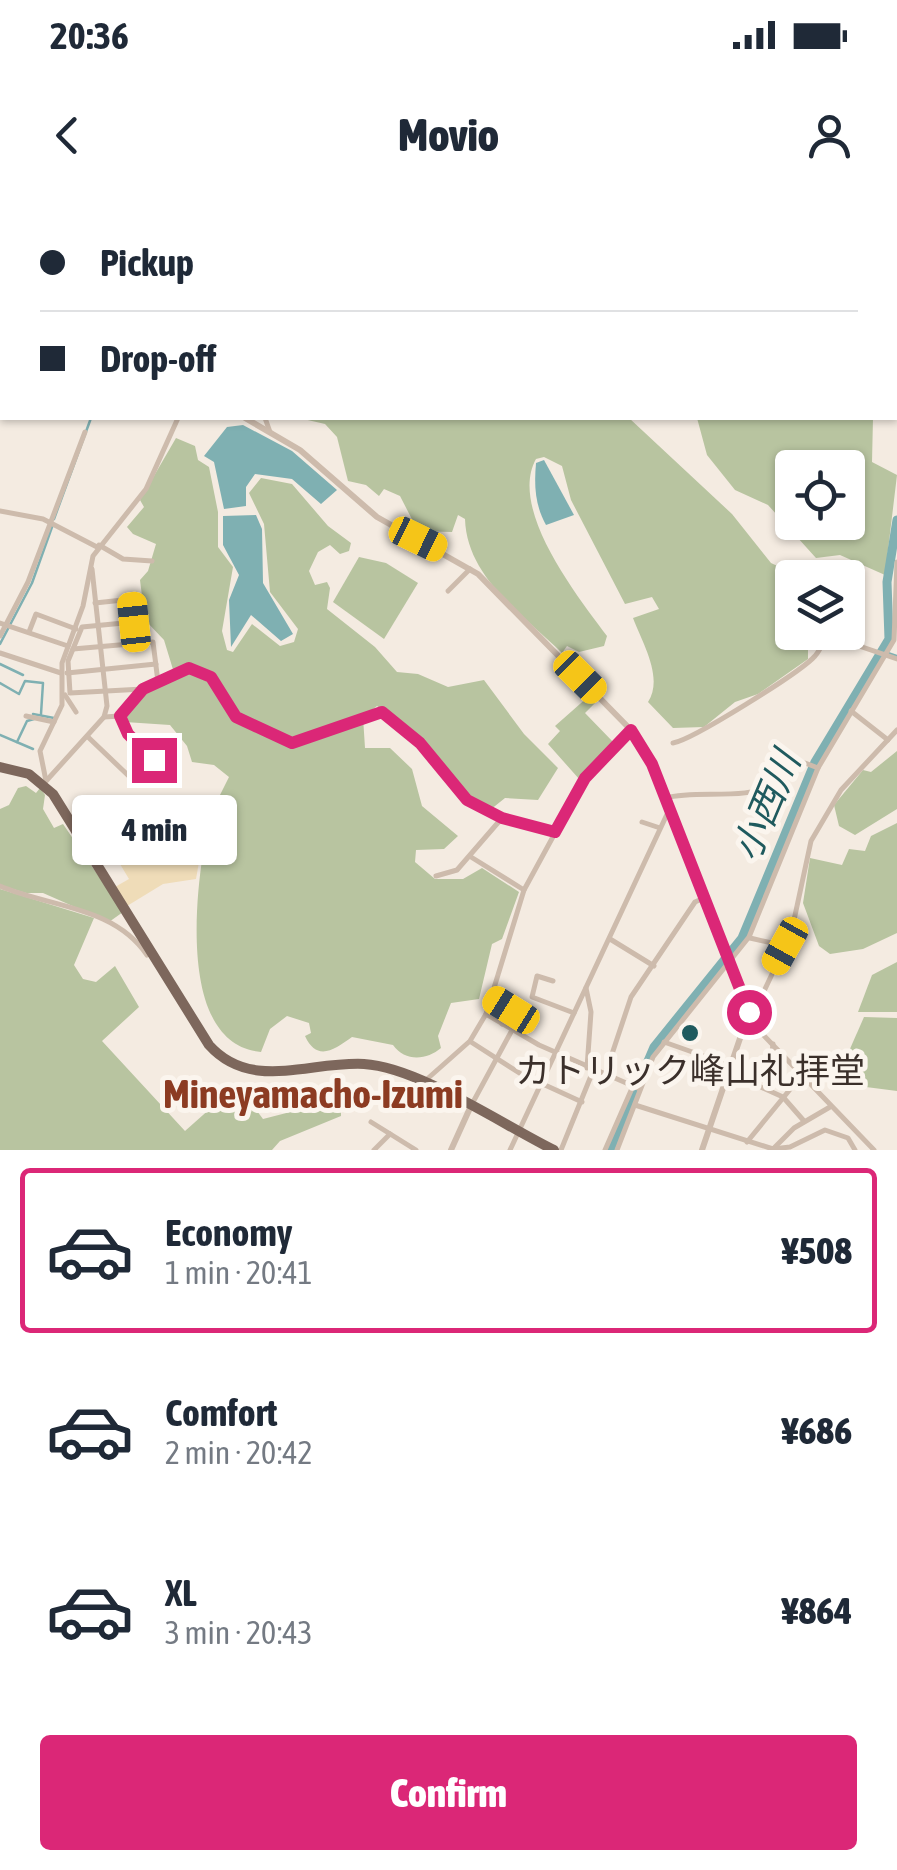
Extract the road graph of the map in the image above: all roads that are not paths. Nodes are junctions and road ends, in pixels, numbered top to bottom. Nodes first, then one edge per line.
1 (177, 420) edge
2 (248, 420) edge
3 (267, 420) edge
4 (85, 432) dead end
5 (270, 432) junction
6 (0, 511) edge
7 (50, 522) junction
8 (98, 546) junction
9 (152, 561) dead end
10 (897, 562) edge
11 (91, 566) junction
12 (470, 569) junction
13 (895, 578) edge
14 (448, 591) dead end
15 (95, 603) junction
16 (134, 622) junction
17 (3, 623) edge
18 (98, 625) junction
19 (76, 628) junction
20 (897, 628) edge
21 (30, 632) junction
22 (0, 636) edge
23 (136, 644) junction
24 (71, 648) junction
25 (100, 648) junction
26 (0, 654) edge
27 (886, 656) junction
28 (897, 659) edge
29 (156, 664) junction
30 (103, 670) junction
31 (64, 673) junction
32 (158, 682) junction
33 (143, 689) junction
34 (106, 692) junction
35 (64, 695) junction
36 (76, 712) dead end
37 (851, 712) junction
38 (26, 716) dead end
39 (104, 716) junction
40 (120, 716) junction
41 (54, 722) junction
42 (631, 730) junction
43 (897, 730) edge
44 (88, 736) junction
45 (888, 740) junction
46 (673, 743) dead end
47 (0, 767) edge
48 (818, 768) junction
49 (45, 783) junction
50 (665, 798) junction
51 (669, 810) junction
52 (502, 818) junction
53 (642, 822) dead end
54 (660, 828) junction
55 (555, 832) junction
56 (471, 856) junction
57 (436, 876) dead end
58 (0, 886) edge
59 (524, 890) junction
60 (704, 898) junction
61 (748, 937) junction
62 (609, 938) junction
63 (785, 946) junction
64 (731, 964) junction
65 (654, 966) junction
66 (162, 970) junction
67 (553, 982) dead end
68 (586, 988) junction
69 (493, 999) junction
70 (574, 1013) junction
71 (486, 1014) junction
72 (748, 1016) junction
73 (502, 1024) junction
74 (511, 1032) junction
75 (470, 1041) junction
76 (774, 1041) junction
77 (664, 1042) junction
78 (556, 1053) junction
79 (496, 1058) junction
80 (590, 1069) junction
81 (731, 1070) junction
82 (605, 1075) junction
83 (801, 1076) junction
84 (424, 1082) junction
85 (541, 1083) junction
86 (636, 1088) junction
87 (768, 1089) junction
88 (783, 1098) junction
89 (582, 1102) junction
90 (635, 1106) junction
91 (830, 1107) junction
92 (472, 1109) junction
93 (371, 1122) dead end
94 (622, 1122) junction
95 (804, 1122) junction
96 (709, 1131) junction
97 (518, 1132) junction
98 (390, 1134) junction
99 (744, 1145) junction
100 (773, 1149) edge
101 (374, 1150) edge
102 (416, 1150) edge
103 (450, 1150) edge
104 (510, 1150) edge
105 (558, 1150) edge
106 (606, 1150) edge
107 (616, 1150) edge
108 (702, 1150) edge
109 (855, 1150) edge
110 (874, 1150) edge

1 - 8 street
2 - 5 street
3 - 5 street
4 - 7 street
5 - 12 street
6 - 7 street
7 - 8 street
7 - 17 street
8 - 9 street
8 - 11 street
10 - 13 street
11 - 15 street
11 - 19 street
12 - 14 street
12 - 42 street
13 - 20 street
15 - 16 street
15 - 18 street
16 - 18 street
16 - 23 street
17 - 21 street
17 - 22 street
18 - 24 street
18 - 25 street
19 - 21 street
19 - 24 street
20 - 27 street
21 - 24 street
23 - 25 street
23 - 29 street
24 - 25 street
24 - 31 street
25 - 30 street
26 - 31 street
27 - 28 street
27 - 37 street
27 - 46 street
29 - 30 street
29 - 32 street
30 - 31 street
30 - 34 street
31 - 34 street
31 - 35 street
32 - 33 street
32 - 52 street
33 - 34 street
33 - 40 street
34 - 39 street
35 - 36 street
35 - 41 street
37 - 45 street
37 - 48 street
38 - 41 street
39 - 40 street
39 - 44 street
40 - 44 street
41 - 49 street
42 - 50 street
42 - 55 street
43 - 45 street
44 - 49 street
45 - 63 street
47 - 49 main road
48 - 50 street
48 - 61 street
49 - 66 main road
50 - 51 street
51 - 54 street
51 - 60 street
52 - 55 street
52 - 56 street
53 - 54 street
54 - 62 street
55 - 59 street
56 - 57 street
56 - 59 street
58 - 66 street
59 - 69 street
60 - 64 street
60 - 65 street
61 - 63 street
61 - 64 street
62 - 65 street
62 - 68 street
63 - 72 street
64 - 72 street
64 - 77 street
65 - 82 street
66 - 84 main road
67 - 70 street
68 - 70 street
68 - 80 street
69 - 71 street
69 - 73 street
70 - 78 street
71 - 73 street
71 - 75 street
72 - 76 street
72 - 81 street
73 - 74 street
74 - 78 street
74 - 79 street
75 - 79 street
75 - 84 street
76 - 83 street
76 - 87 street
77 - 81 street
77 - 86 street
78 - 80 street
78 - 85 street
79 - 85 street
79 - 92 street
80 - 82 street
80 - 89 street
81 - 87 street
81 - 96 street
82 - 86 street
83 - 88 street
83 - 91 street
84 - 92 main road
85 - 89 street
85 - 97 street
86 - 90 street
86 - 94 street
87 - 88 street
88 - 95 street
88 - 99 street
89 - 105 street
90 - 94 street
90 - 96 street
91 - 95 street
91 - 110 street
92 - 97 main road
92 - 103 street
93 - 98 street
94 - 106 street
94 - 107 street
95 - 100 street
96 - 99 street
96 - 108 street
97 - 104 street
97 - 105 main road
98 - 101 street
98 - 102 street
99 - 100 street
100 - 109 street

